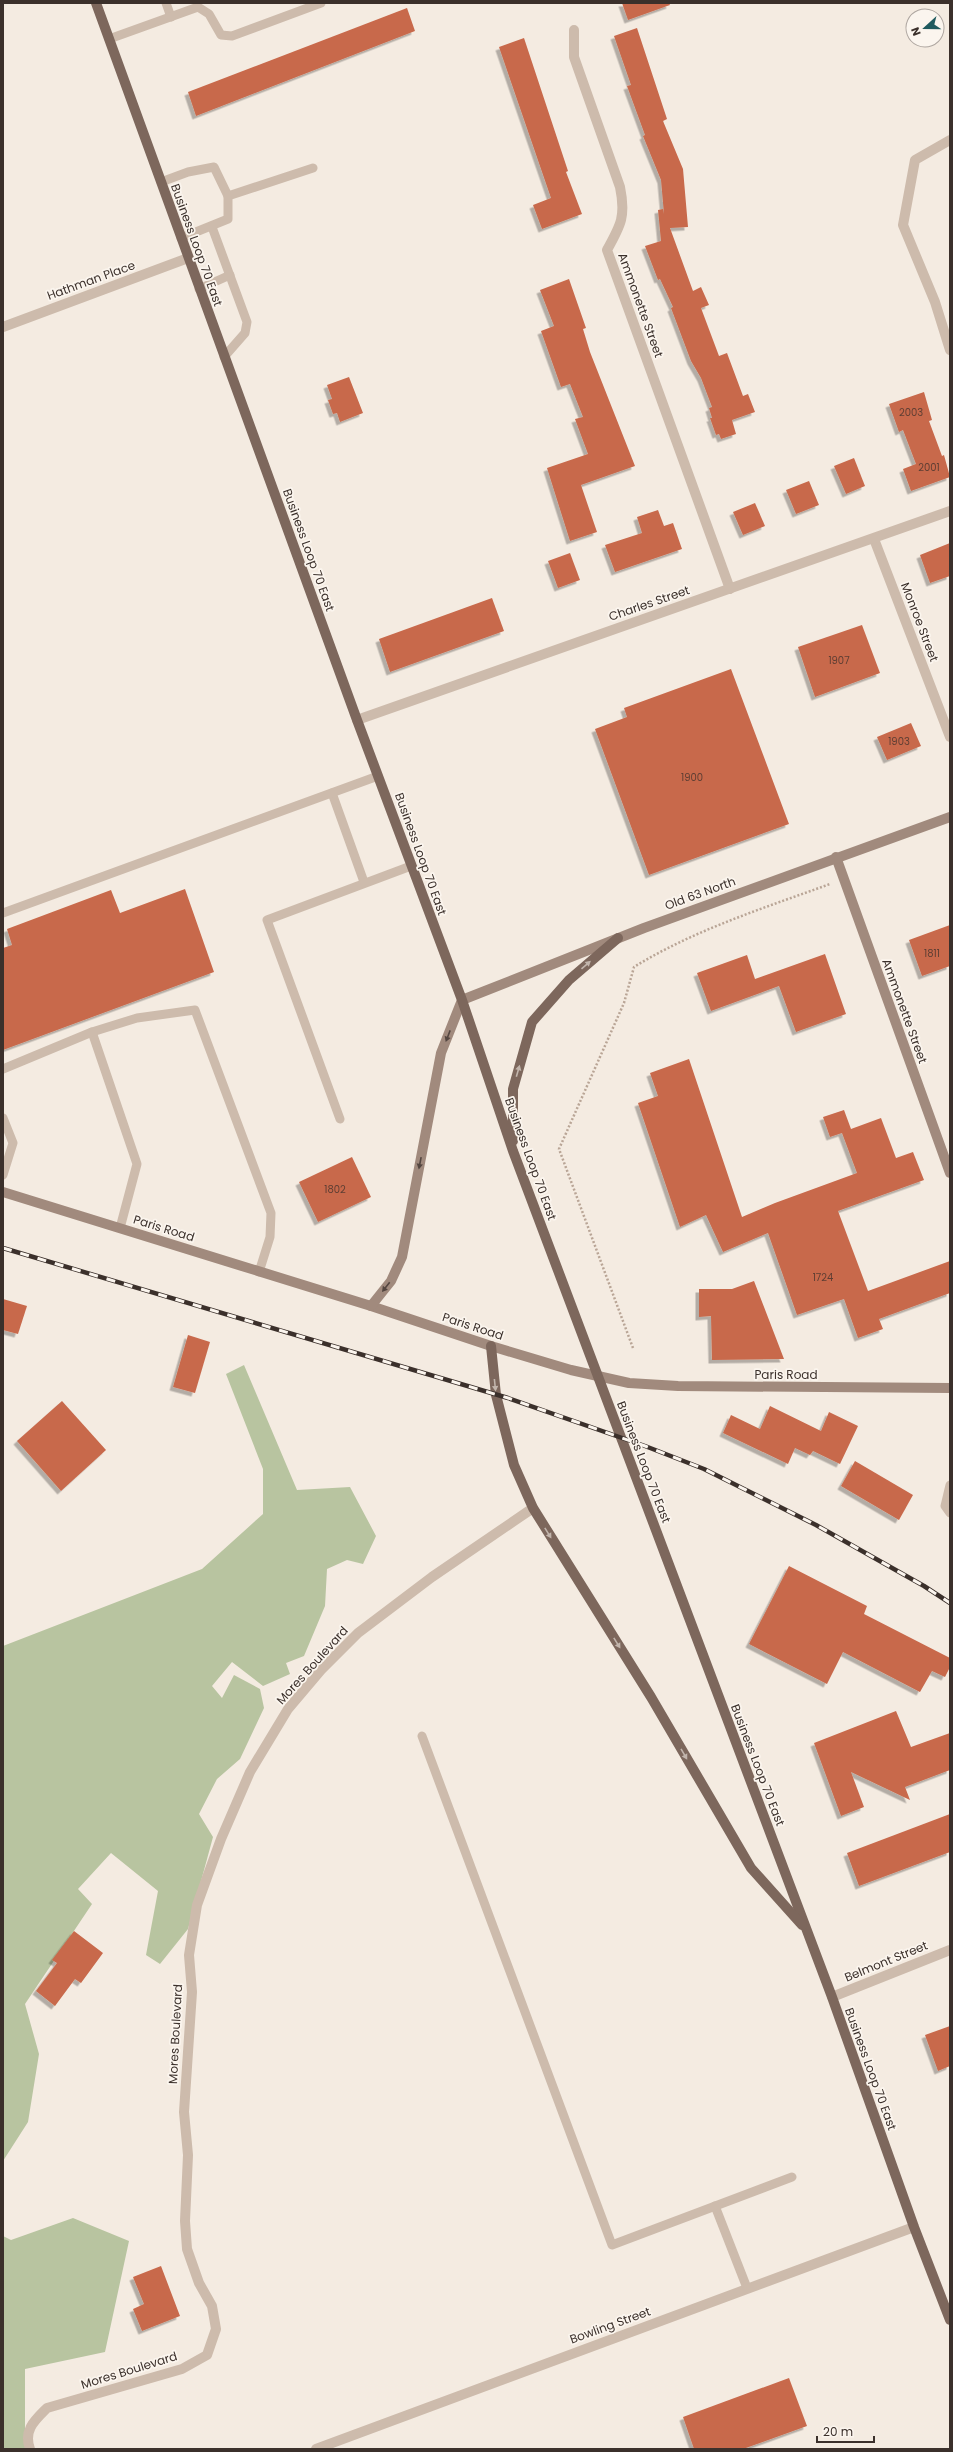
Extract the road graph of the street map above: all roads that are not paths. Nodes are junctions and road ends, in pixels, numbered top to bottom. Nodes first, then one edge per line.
1 (96, 3) edge
2 (166, 3) edge
3 (315, 4) edge
4 (199, 5) edge
5 (171, 17) junction
6 (574, 30) dead end
7 (109, 39) junction
8 (950, 140) edge
9 (313, 168) dead end
10 (160, 182) junction
11 (228, 196) junction
12 (212, 227) junction
13 (181, 238) junction
14 (188, 258) junction
15 (230, 275) junction
16 (199, 289) junction
17 (3, 327) edge
18 (950, 350) edge
19 (224, 358) junction
20 (950, 511) edge
21 (874, 539) junction
22 (730, 589) junction
23 (357, 720) junction
24 (950, 737) edge
25 (378, 776) junction
26 (332, 793) junction
27 (950, 818) edge
28 (836, 857) junction
29 (412, 866) junction
30 (364, 882) junction
31 (3, 913) edge
32 (618, 938) junction
33 (462, 1000) junction
34 (92, 1032) junction
35 (3, 1069) edge
36 (3, 1118) edge
37 (340, 1119) dead end
38 (513, 1151) junction
39 (950, 1173) edge
40 (3, 1175) edge
41 (3, 1192) edge
42 (120, 1228) junction
43 (260, 1272) junction
44 (371, 1306) junction
45 (491, 1346) junction
46 (950, 1388) edge
47 (950, 1485) edge
48 (533, 1508) junction
49 (950, 1513) edge
50 (422, 1736) dead end
51 (806, 1929) junction
52 (950, 1950) edge
53 (832, 1997) junction
54 (792, 2177) dead end
55 (714, 2206) junction
56 (914, 2227) junction
57 (747, 2288) junction
58 (947, 2302) edge
59 (950, 2320) edge
60 (30, 2449) edge
61 (316, 2449) edge

1 - 7 main road, Business Loop 70 East
2 - 5 lane
3 - 4 lane
4 - 5 lane
5 - 7 lane
6 - 22 street, Ammonette Street
7 - 10 main road, Business Loop 70 East
8 - 18 street
9 - 11 lane
10 - 11 lane
10 - 13 main road, Business Loop 70 East
11 - 12 lane
12 - 13 lane
12 - 15 lane
13 - 14 main road, Business Loop 70 East
14 - 16 main road, Business Loop 70 East
14 - 17 street, Hathman Place
15 - 16 lane
15 - 19 lane
16 - 19 main road, Business Loop 70 East
19 - 23 main road, Business Loop 70 East
20 - 21 street, Charles Street
21 - 22 street, Charles Street
21 - 24 street, Monroe Street
22 - 23 street, Charles Street
23 - 25 main road, Business Loop 70 East
25 - 26 lane
25 - 29 main road, Business Loop 70 East
26 - 30 lane
26 - 31 lane
27 - 28 main road, Old 63 North
28 - 32 main road, Old 63 North
28 - 39 main road, Ammonette Street
29 - 30 lane
29 - 33 main road, Business Loop 70 East
30 - 37 lane
32 - 33 main road, Old 63 North
38 -> 32 main road
33 - 38 main road, Business Loop 70 East
33 -> 44 main road
34 - 35 lane
34 - 42 lane
34 - 43 lane
36 - 40 lane
38 - 51 main road, Business Loop 70 East
41 - 42 main road, Paris Road
42 - 43 main road, Paris Road
43 - 44 main road, Paris Road
44 - 45 main road, Paris Road
45 - 46 main road, Paris Road
45 -> 48 main road
47 - 49 lane
48 -> 51 main road
48 - 60 street, Mores Boulevard
50 - 55 lane
51 - 53 main road, Business Loop 70 East
52 - 53 street, Belmont Street
53 - 56 main road, Business Loop 70 East
54 - 55 lane
55 - 57 lane
56 - 57 street, Bowling Street
56 - 58 main road, Business Loop 70 East
57 - 61 street, Bowling Street
58 - 59 main road, Business Loop 70 East

